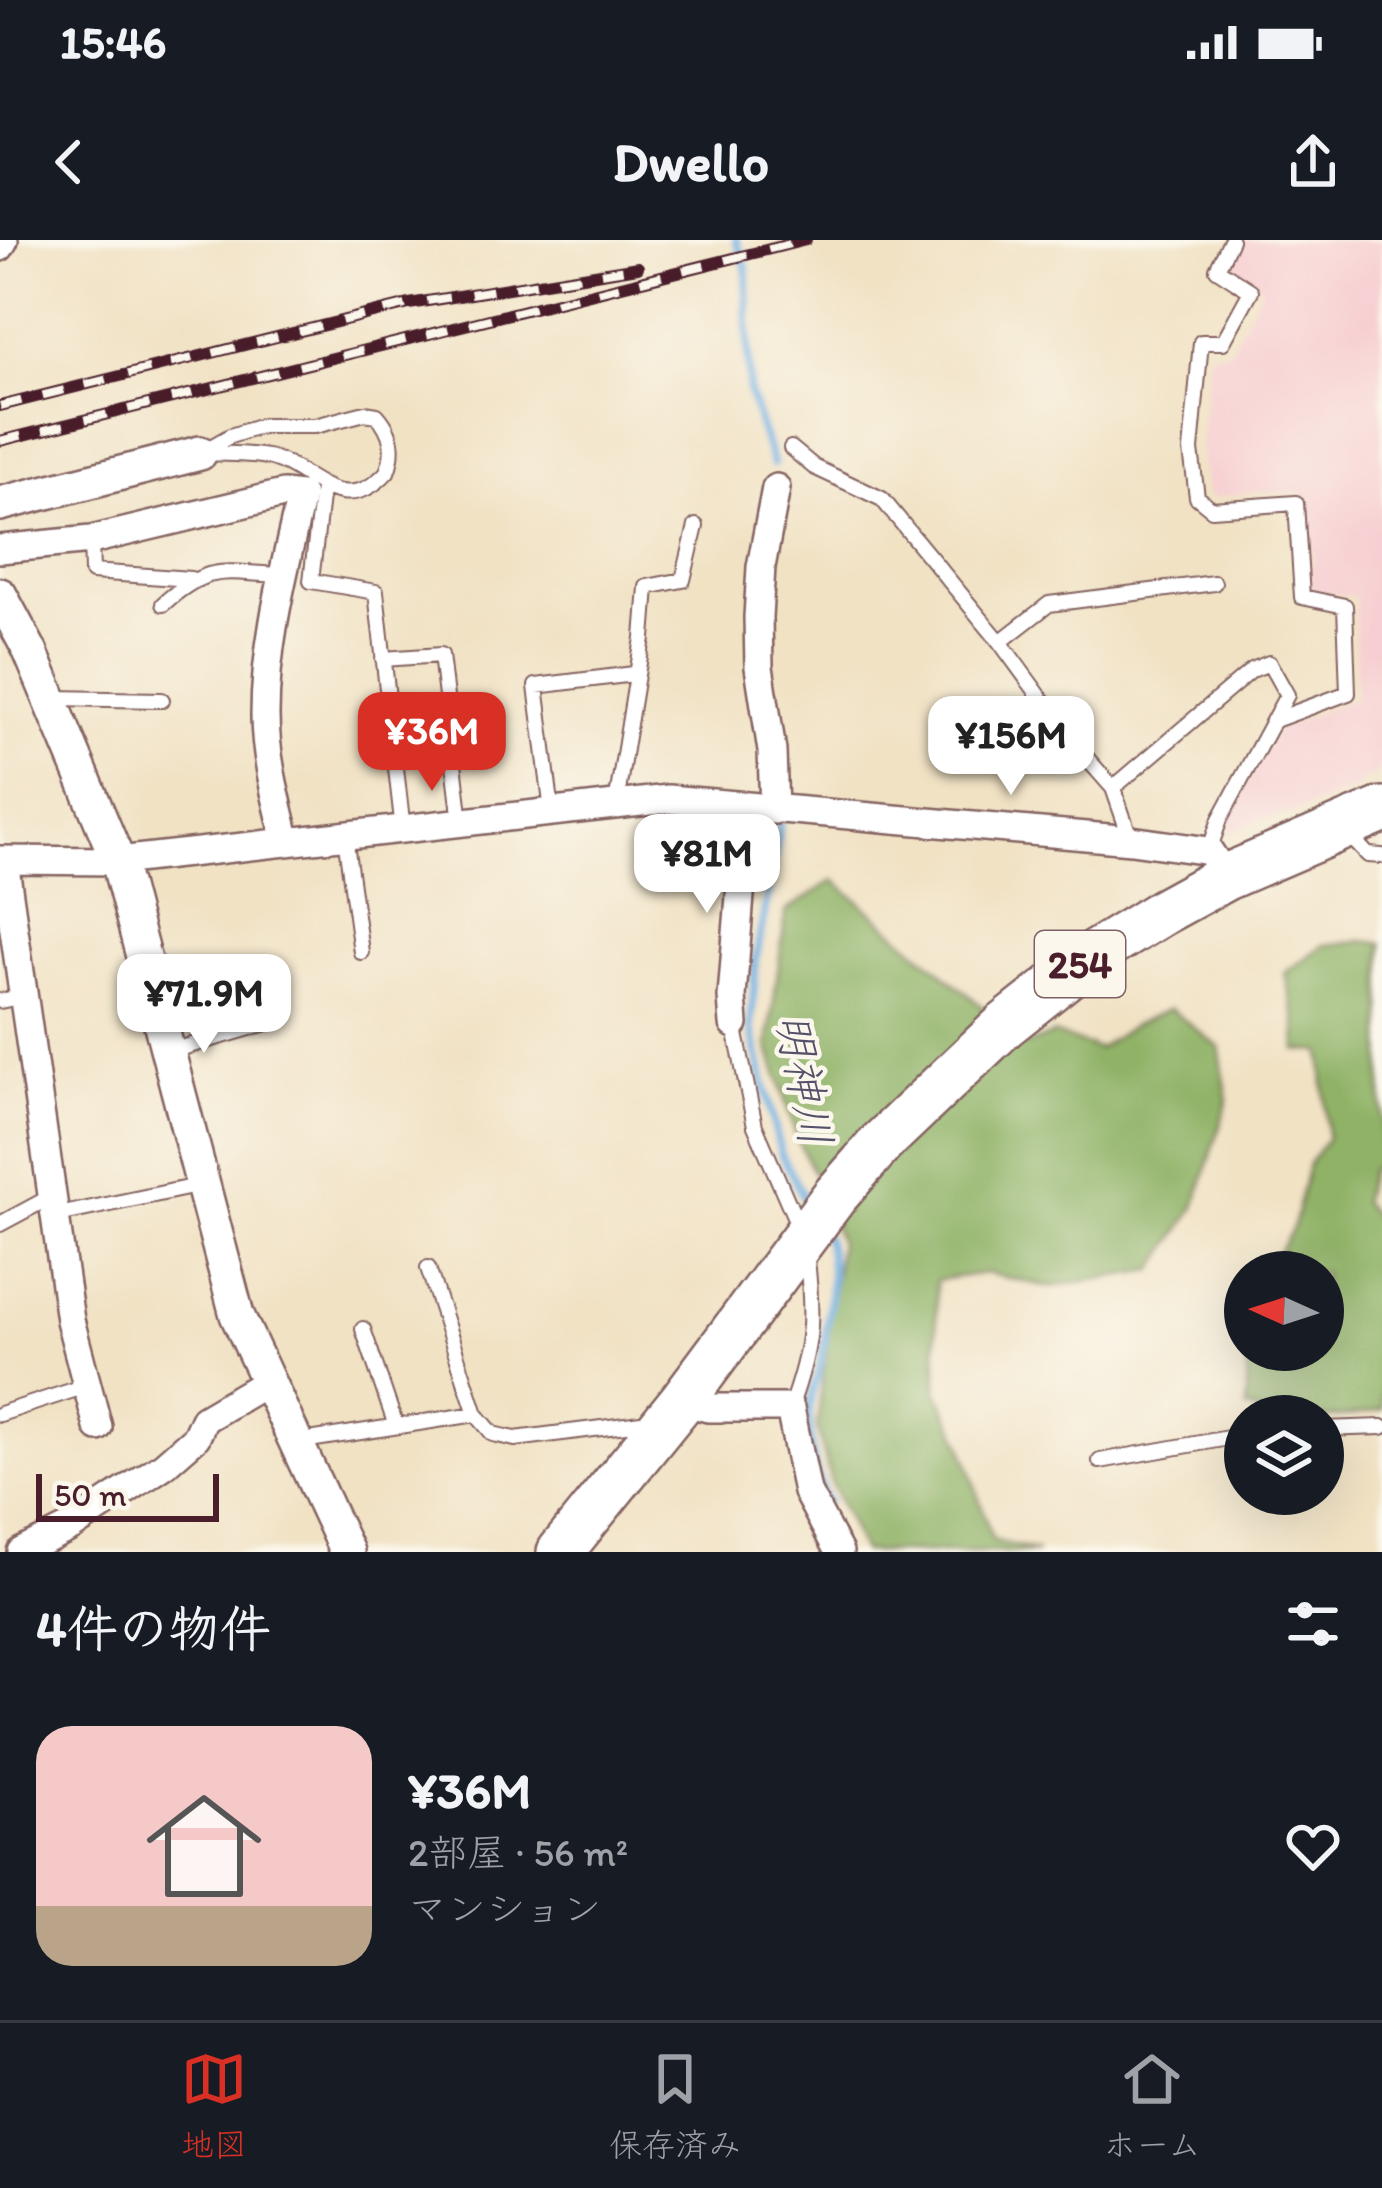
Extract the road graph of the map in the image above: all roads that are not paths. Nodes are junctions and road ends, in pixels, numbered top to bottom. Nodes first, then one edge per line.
1 (1231, 240) edge
2 (790, 448) dead end
3 (200, 453) junction
4 (776, 488) dead end
5 (322, 489) junction
6 (0, 504) edge
7 (696, 526) dead end
8 (91, 541) junction
9 (0, 549) edge
10 (283, 575) junction
11 (191, 579) junction
12 (1214, 583) dead end
13 (0, 595) edge
14 (164, 604) dead end
15 (1000, 642) junction
16 (383, 659) junction
17 (634, 674) junction
18 (50, 698) junction
19 (162, 700) dead end
20 (1275, 721) junction
21 (1113, 788) junction
22 (616, 804) junction
23 (761, 808) junction
24 (552, 811) junction
25 (1361, 818) edge
26 (461, 823) junction
27 (403, 830) junction
28 (345, 836) junction
29 (1131, 840) junction
30 (287, 842) junction
31 (1382, 856) edge
32 (2, 860) edge
33 (118, 861) junction
34 (1217, 864) junction
35 (362, 952) dead end
36 (12, 999) edge
37 (284, 1018) dead end
38 (734, 1024) joint
39 (168, 1052) junction
40 (202, 1185) junction
41 (56, 1205) junction
42 (0, 1224) edge
43 (805, 1241) junction
44 (428, 1268) dead end
45 (363, 1329) dead end
46 (268, 1382) junction
47 (86, 1386) junction
48 (790, 1408) junction
49 (673, 1410) junction
50 (0, 1414) edge
51 (476, 1414) junction
52 (396, 1426) junction
53 (98, 1427) dead end
54 (1382, 1427) edge
55 (1344, 1428) edge
56 (1224, 1439) edge
57 (296, 1442) junction
58 (1100, 1461) dead end
59 (75, 1539) edge
60 (21, 1552) edge
61 (347, 1552) edge
62 (560, 1552) edge
63 (839, 1552) edge

1 - 20 lane
2 - 15 lane
3 - 5 lane
3 - 5 lane
3 - 6 street
4 - 23 street
5 - 16 lane
7 - 17 lane
8 - 9 street
8 - 10 street
8 - 11 lane
10 - 11 lane
10 - 30 street
11 - 14 lane
12 - 15 lane
13 - 18 street
15 - 21 lane
16 - 26 lane
16 - 27 lane
17 - 22 lane
17 - 24 lane
18 - 19 lane
18 - 33 street
20 - 21 lane
20 - 34 lane
21 - 29 lane
22 - 23 street
22 - 24 street
23 - 29 street
23 - 38 street
24 - 26 street
25 - 31 lane
25 - 34 highway, 254
26 - 27 street
27 - 28 street
28 - 30 street
28 - 35 lane
29 - 34 street
30 - 33 street
32 - 33 street
32 - 36 street
33 - 39 street
34 - 43 highway, 254
36 - 41 street
37 - 39 lane
38 - 43 lane
39 - 40 street
40 - 41 lane
40 - 46 street
41 - 42 lane
41 - 47 street
43 - 48 lane
43 - 49 highway, 254
44 - 51 lane
45 - 52 lane
46 - 57 street
46 - 59 street
47 - 50 lane
47 - 53 street
48 - 49 street
48 - 63 street
49 - 51 lane
49 - 62 highway, 254
51 - 52 lane
52 - 57 lane
54 - 55 lane
56 - 58 lane
57 - 61 street
59 - 60 street

